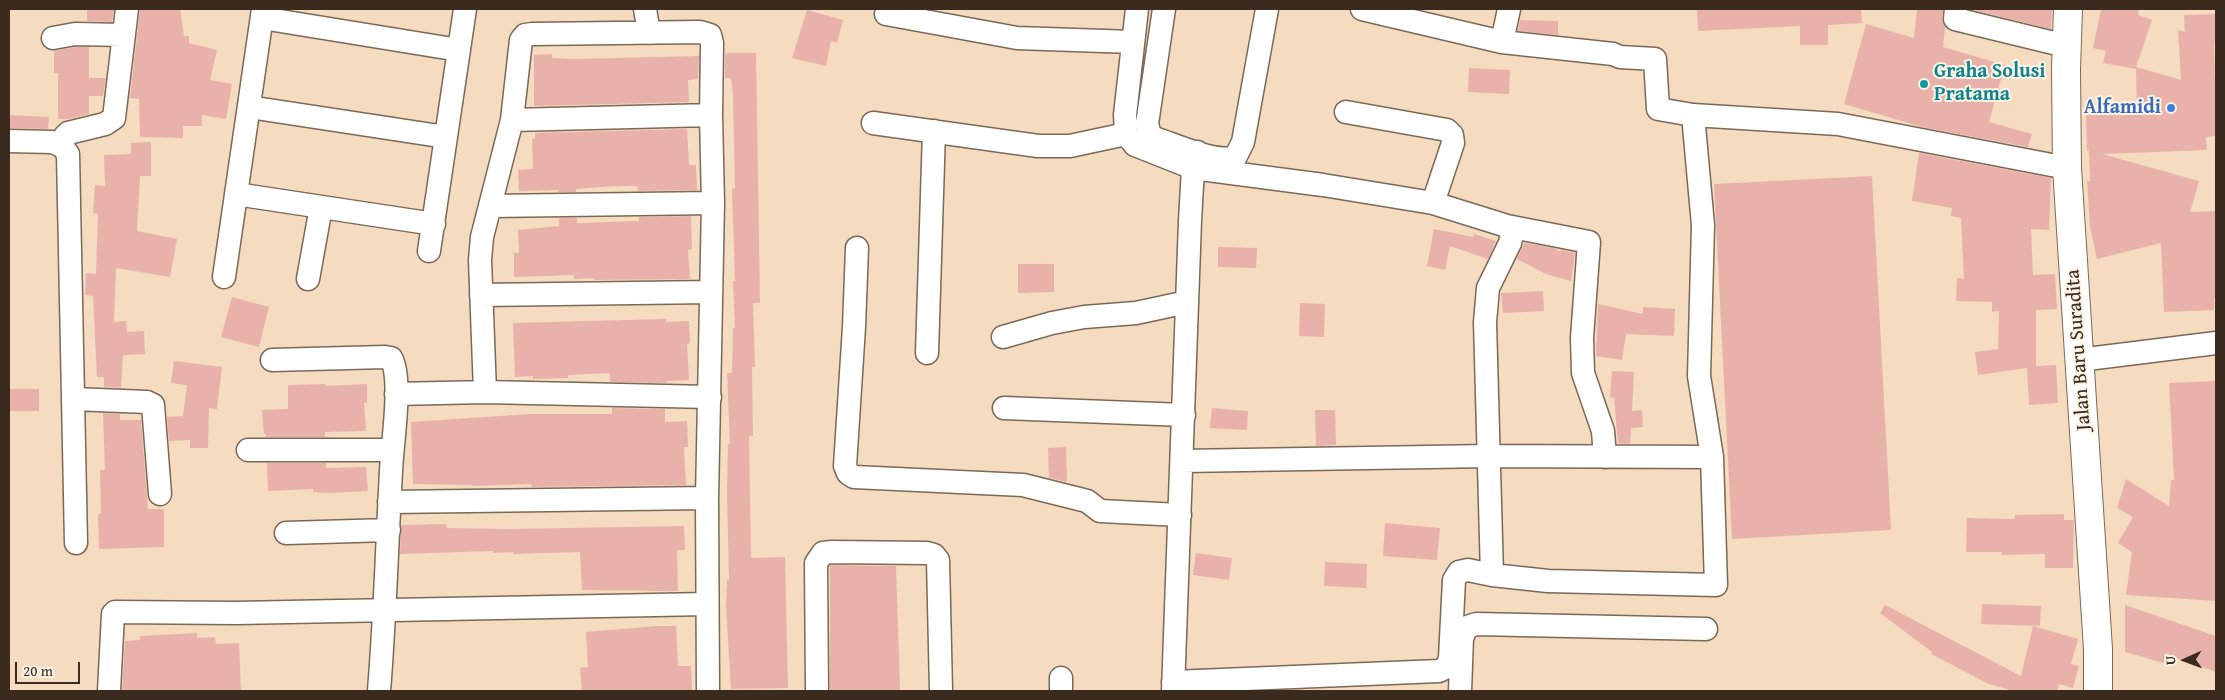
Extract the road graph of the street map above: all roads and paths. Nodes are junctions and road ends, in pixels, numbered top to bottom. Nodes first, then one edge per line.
1 (127, 9) edge
2 (465, 9) edge
3 (645, 9) edge
4 (1137, 9) edge
5 (1164, 9) edge
6 (1267, 9) edge
7 (1362, 9) edge
8 (1509, 9) edge
9 (1956, 9) edge
10 (2068, 9) edge
11 (262, 13) edge
12 (886, 14) dead end
13 (649, 33) junction
14 (124, 35) junction
15 (53, 38) dead end
16 (1133, 42) junction
17 (1502, 42) junction
18 (2066, 46) junction
19 (459, 50) junction
20 (248, 107) junction
21 (1346, 112) dead end
22 (711, 115) junction
23 (1693, 115) junction
24 (512, 120) junction
25 (873, 123) dead end
26 (934, 131) junction
27 (1126, 134) junction
28 (446, 137) junction
29 (9, 141) edge
30 (62, 146) junction
31 (1195, 160) junction
32 (2067, 168) junction
33 (236, 194) junction
34 (713, 203) junction
35 (1433, 204) junction
36 (490, 206) junction
37 (321, 207) junction
38 (434, 224) junction
39 (1507, 226) junction
40 (857, 248) dead end
41 (429, 251) dead end
42 (224, 276) dead end
43 (308, 279) dead end
44 (711, 292) junction
45 (482, 296) junction
46 (1187, 302) junction
47 (1003, 337) dead end
48 (2216, 343) edge
49 (927, 353) dead end
50 (272, 360) dead end
51 (2079, 360) junction
52 (485, 392) junction
53 (396, 394) junction
54 (710, 397) junction
55 (73, 399) junction
56 (1004, 408) dead end
57 (1184, 415) junction
58 (248, 450) dead end
59 (392, 450) junction
60 (1490, 456) junction
61 (1605, 457) junction
62 (1712, 457) junction
63 (1182, 461) junction
64 (160, 494) dead end
65 (707, 498) junction
66 (389, 502) junction
67 (1180, 516) junction
68 (389, 530) junction
69 (286, 533) dead end
70 (76, 543) dead end
71 (1492, 575) junction
72 (707, 604) junction
73 (386, 610) junction
74 (1706, 629) dead end
75 (1173, 687) edge
76 (110, 691) edge
77 (379, 691) edge
78 (708, 691) edge
79 (817, 691) edge
80 (941, 691) edge
81 (1460, 691) edge
82 (2098, 691) edge

1 - 14 street
2 - 19 street
3 - 13 street
4 - 16 street
5 - 31 street
6 - 31 street
7 - 17 street
8 - 17 street
9 - 18 street
10 - 18 main road, Jalan Baru Suradita
11 - 19 street
11 - 20 street
12 - 16 street
13 - 22 street
13 - 24 street
14 - 15 street
14 - 30 street
16 - 27 street
17 - 23 street
18 - 32 main road, Jalan Baru Suradita
19 - 28 street
20 - 28 street
20 - 33 street
21 - 35 street
22 - 24 street
22 - 34 street
23 - 32 street
23 - 62 street
24 - 36 street
25 - 26 street
26 - 27 street
26 - 49 street
27 - 31 street
28 - 38 street
29 - 30 street
30 - 55 street
31 - 35 street
31 - 46 street
32 - 51 main road, Jalan Baru Suradita
33 - 37 street
33 - 42 street
34 - 36 street
34 - 44 street
35 - 39 street
36 - 45 street
37 - 38 street
37 - 43 street
38 - 41 street
39 - 60 street
39 - 61 street
40 - 67 street
44 - 45 street
44 - 54 street
45 - 52 street
46 - 47 street
46 - 57 street
48 - 51 street
50 - 53 street
51 - 82 main road, Jalan Baru Suradita
52 - 53 street
52 - 54 street
53 - 59 street
54 - 65 street
55 - 64 street
55 - 70 street
56 - 57 street
57 - 63 street
58 - 59 street
59 - 66 street
60 - 61 street
60 - 63 street
60 - 71 street
61 - 62 street
62 - 71 street
63 - 67 street
65 - 66 street
65 - 72 street
66 - 68 street
67 - 75 street
68 - 69 street
68 - 73 street
71 - 75 street
72 - 73 street
72 - 78 street
73 - 76 street
73 - 77 street
74 - 81 street
79 - 80 street

